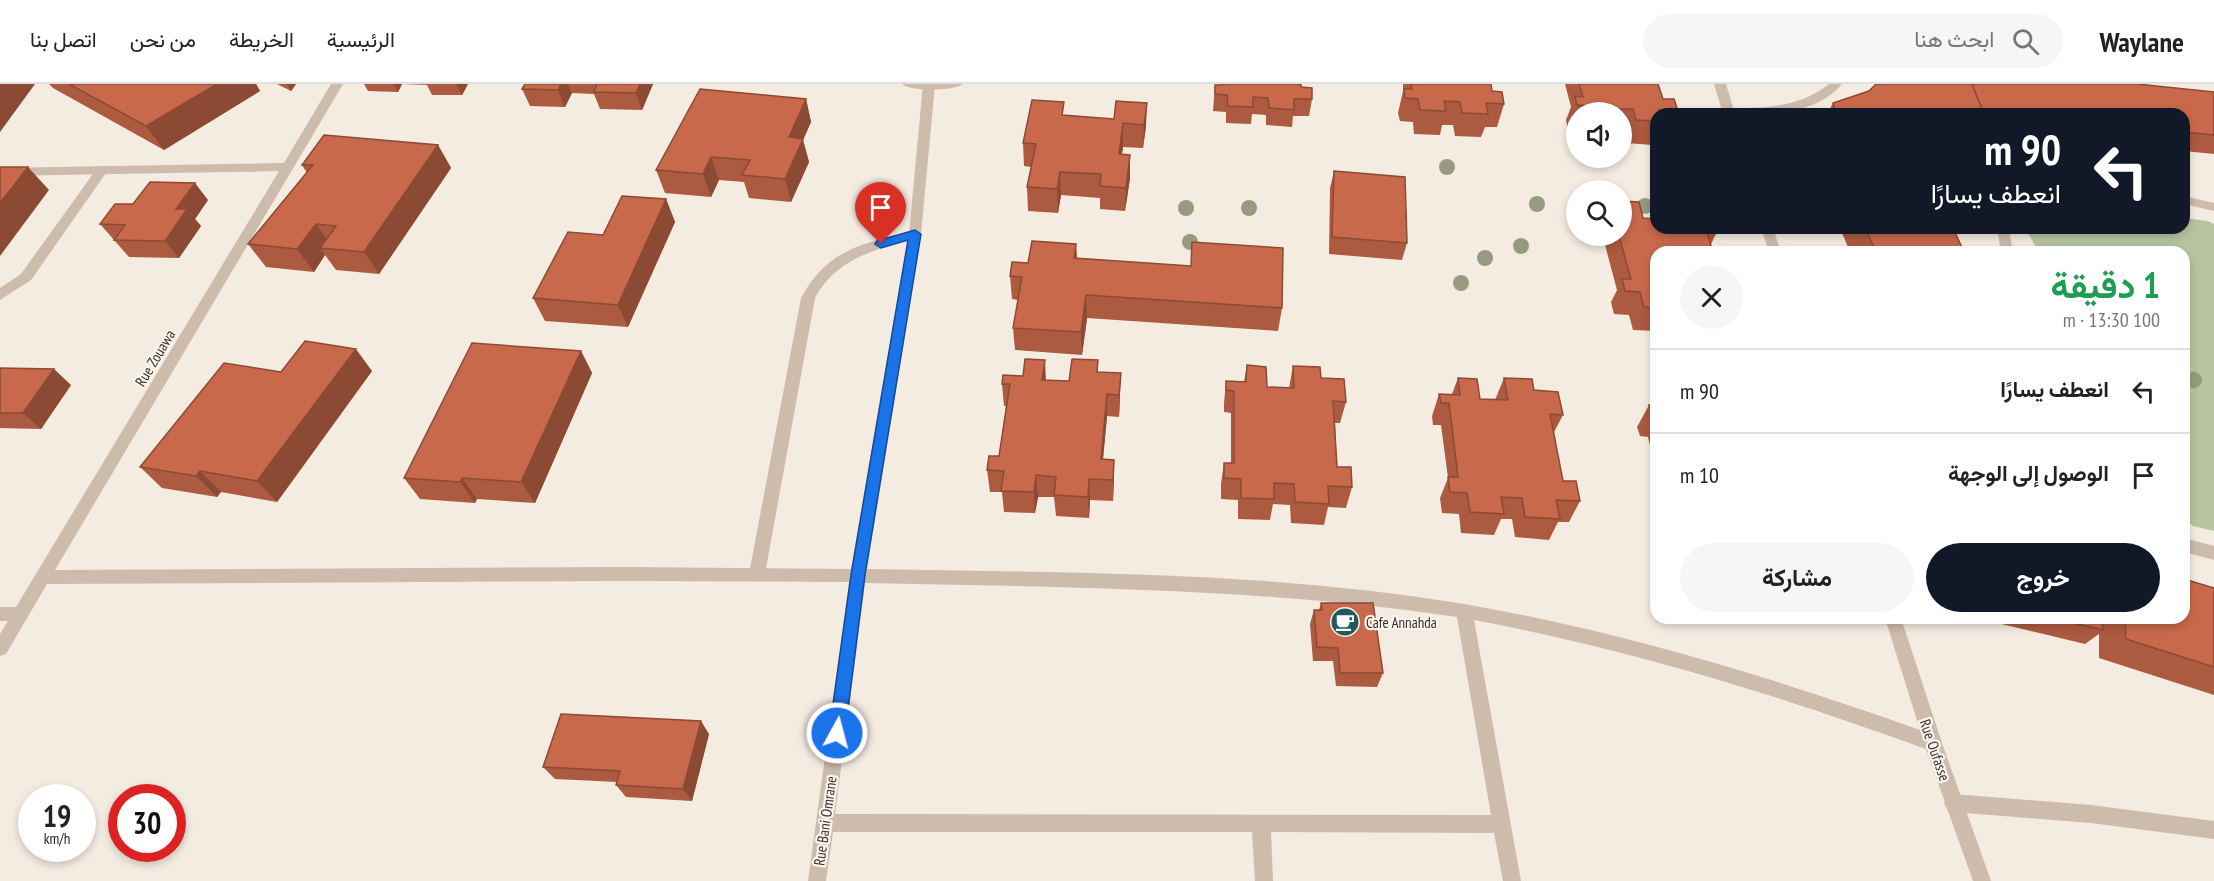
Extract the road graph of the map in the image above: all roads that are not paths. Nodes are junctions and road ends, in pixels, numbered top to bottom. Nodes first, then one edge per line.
1 (337, 84) edge
2 (908, 84) edge
3 (957, 84) edge
4 (1719, 84) edge
5 (1836, 84) edge
6 (929, 85) edge
7 (1727, 108) edge
8 (1793, 108) edge
9 (287, 167) junction
10 (102, 170) junction
11 (0, 172) edge
12 (2190, 201) edge
13 (2214, 207) edge
14 (915, 234) junction
15 (0, 295) edge
16 (2190, 547) edge
17 (2214, 553) edge
18 (757, 574) junction
19 (858, 575) junction
20 (44, 577) junction
21 (1464, 611) junction
22 (0, 614) edge
23 (22, 614) junction
24 (1895, 624) edge
25 (0, 649) edge
26 (1933, 743) junction
27 (1953, 803) junction
28 (825, 823) junction
29 (1261, 823) junction
30 (1501, 824) junction
31 (2214, 830) edge
32 (817, 881) edge
33 (1264, 881) edge
34 (1512, 881) edge
35 (1982, 881) edge

1 - 9 street, Rue Zouawa
2 - 6 street
3 - 6 street
4 - 7 street
5 - 8 street
6 - 14 street, Rue Bani Omrane
9 - 10 street
9 - 20 street, Rue Zouawa
10 - 11 street
10 - 15 street
12 - 13 street
14 - 18 street
14 - 19 street, Rue Bani Omrane
16 - 17 street
18 - 19 street
18 - 20 street
19 - 21 street
19 - 28 street, Rue Bani Omrane
20 - 23 street, Rue Zouawa
21 - 26 street
21 - 30 street
22 - 23 street
23 - 25 street, Rue Zouawa
24 - 26 street, Rue Oufasse
26 - 27 street, Rue Oufasse
27 - 31 street
27 - 35 street, Rue Oufasse
28 - 29 street
28 - 32 street, Rue Bani Omrane
29 - 30 street
29 - 33 street
30 - 34 street

